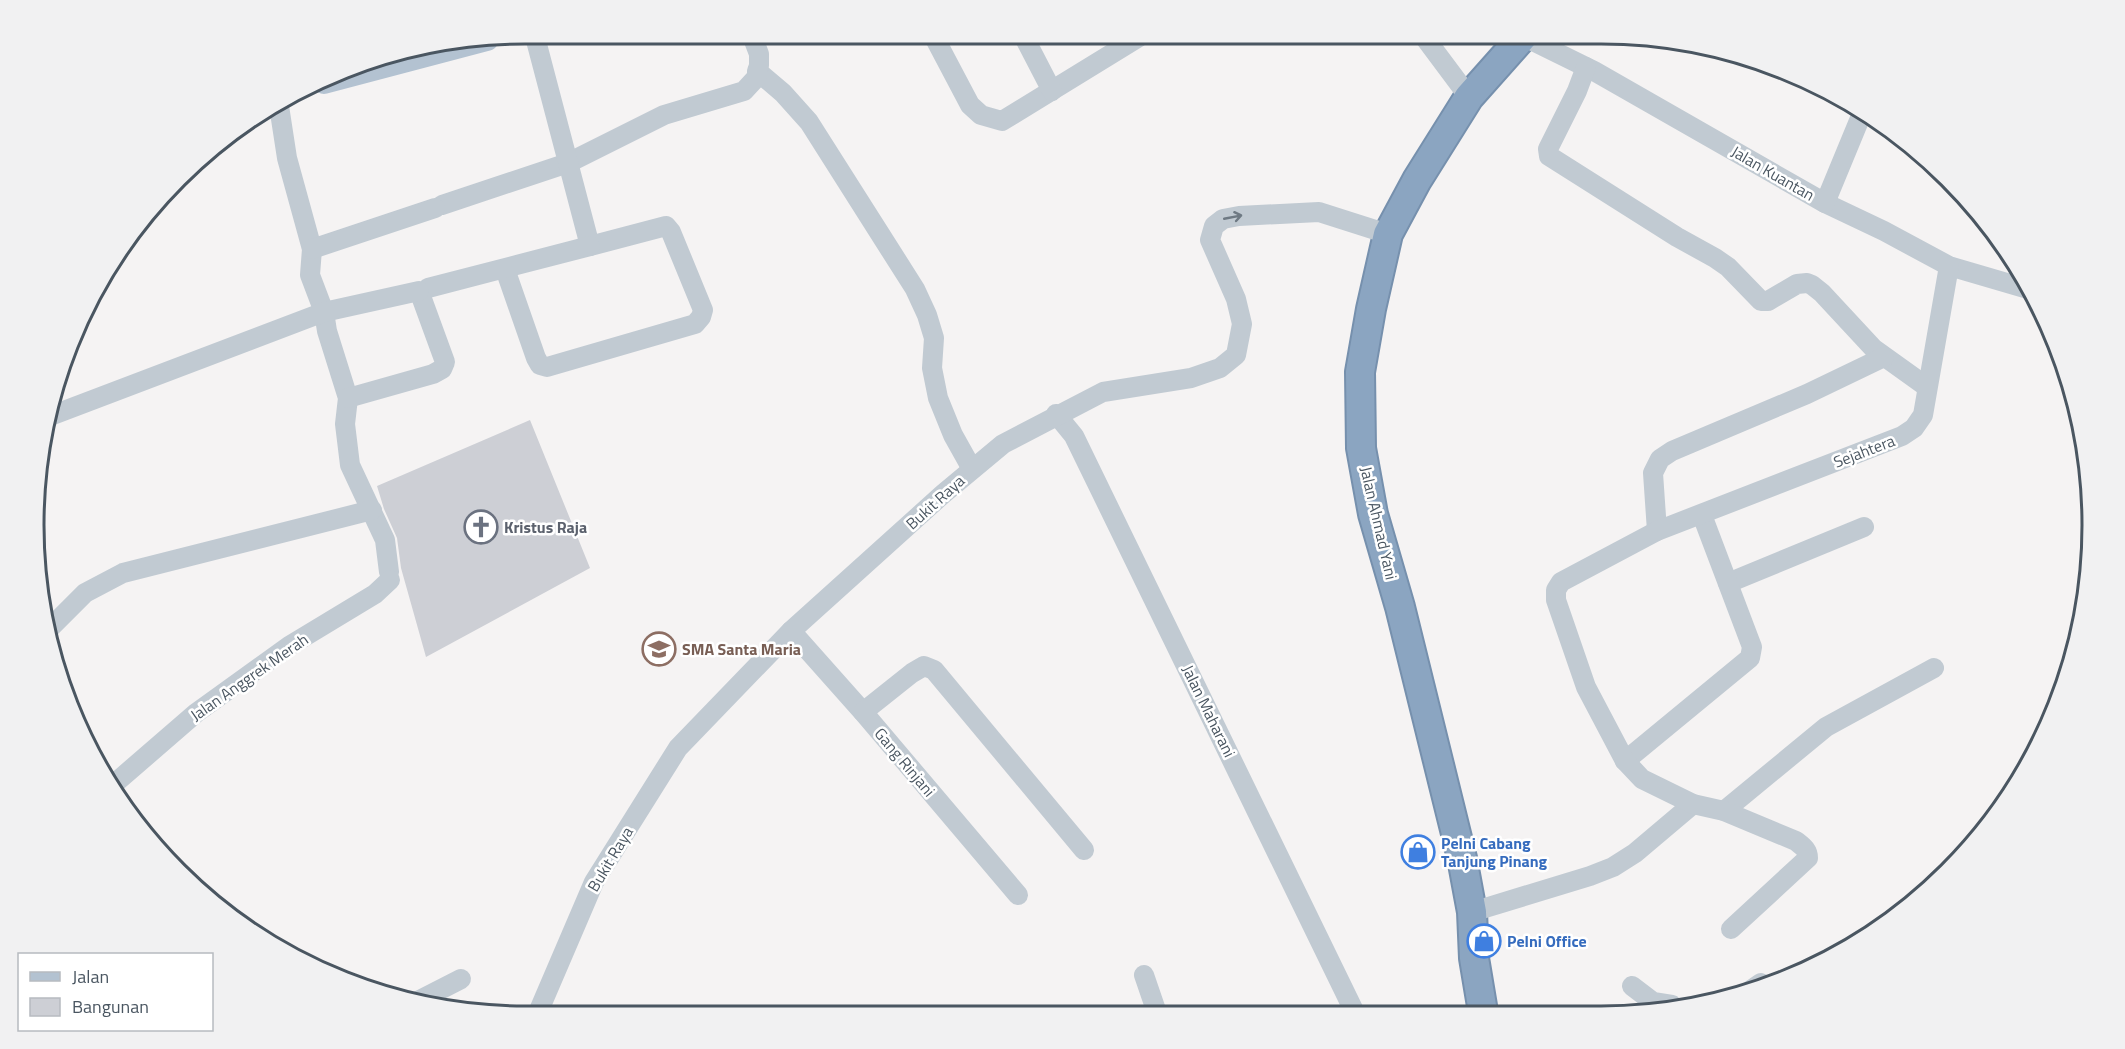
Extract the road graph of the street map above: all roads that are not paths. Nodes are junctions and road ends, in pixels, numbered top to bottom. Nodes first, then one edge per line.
1 (537, 44) edge
2 (755, 44) edge
3 (938, 44) edge
4 (1028, 44) edge
5 (1128, 44) edge
6 (1429, 44) edge
7 (1516, 44) edge
8 (1541, 44) edge
9 (437, 52) edge
10 (1586, 67) junction
11 (758, 71) junction
12 (362, 72) edge
13 (1052, 91) junction
14 (1469, 97) junction
15 (280, 111) edge
16 (1859, 120) edge
17 (568, 163) junction
18 (1825, 203) junction
19 (1388, 234) junction
20 (590, 246) junction
21 (312, 249) junction
22 (1949, 266) junction
23 (505, 269) junction
24 (2018, 286) edge
25 (423, 292) junction
26 (324, 312) junction
27 (1884, 357) junction
28 (1927, 387) junction
29 (348, 398) junction
30 (57, 413) edge
31 (1056, 414) junction
32 (972, 469) junction
33 (372, 510) junction
34 (1702, 515) junction
35 (1864, 527) dead end
36 (1657, 531) junction
37 (1728, 583) junction
38 (54, 624) edge
39 (791, 631) junction
40 (1934, 668) dead end
41 (863, 712) junction
42 (1625, 761) junction
43 (118, 781) edge
44 (1694, 804) junction
45 (1724, 811) junction
46 (1084, 850) dead end
47 (1018, 895) dead end
48 (1472, 912) junction
49 (1731, 929) dead end
50 (1144, 975) dead end
51 (461, 979) dead end
52 (1632, 986) dead end
53 (429, 995) edge
54 (1653, 1002) edge
55 (541, 1006) edge
56 (1155, 1006) edge
57 (1352, 1006) edge
58 (1482, 1006) edge

1 - 17 street
2 - 11 street
3 - 13 street
4 - 13 street
5 - 13 street
6 - 14 street
7 - 14 highway, Jalan Ahmad Yani
8 - 10 street, Jalan Kuantan
9 - 12 main road
10 - 18 street, Jalan Kuantan
10 - 27 street
11 - 17 street
11 - 32 street
14 - 19 highway, Jalan Ahmad Yani
15 - 21 street
16 - 18 street
17 - 20 street
17 - 21 street
18 - 22 street, Jalan Kuantan
31 -> 19 street, Bukit Raya
19 - 48 highway, Jalan Ahmad Yani
20 - 23 street
20 - 23 street
21 - 26 street
22 - 24 street, Jalan Kuantan
22 - 28 street, Sejahtera
23 - 25 street
25 - 26 street
25 - 29 street
26 - 29 street
26 - 30 street
27 - 28 street
27 - 36 street
28 - 34 street, Sejahtera
29 - 33 street
31 - 32 street, Bukit Raya
31 - 57 street, Jalan Maharani
32 - 39 street, Bukit Raya
33 - 38 street
33 - 43 street, Jalan Anggrek Merah
34 - 36 street, Sejahtera
34 - 37 street
35 - 37 street
36 - 42 street, Sejahtera
37 - 42 street
39 - 41 street, Gang Rinjani
39 - 55 street, Bukit Raya
40 - 45 street
41 - 46 street
41 - 47 street, Gang Rinjani
42 - 44 street
44 - 45 street
44 - 48 street
45 - 49 street
48 - 58 highway, Jalan Ahmad Yani
50 - 56 street
51 - 53 street
52 - 54 street

